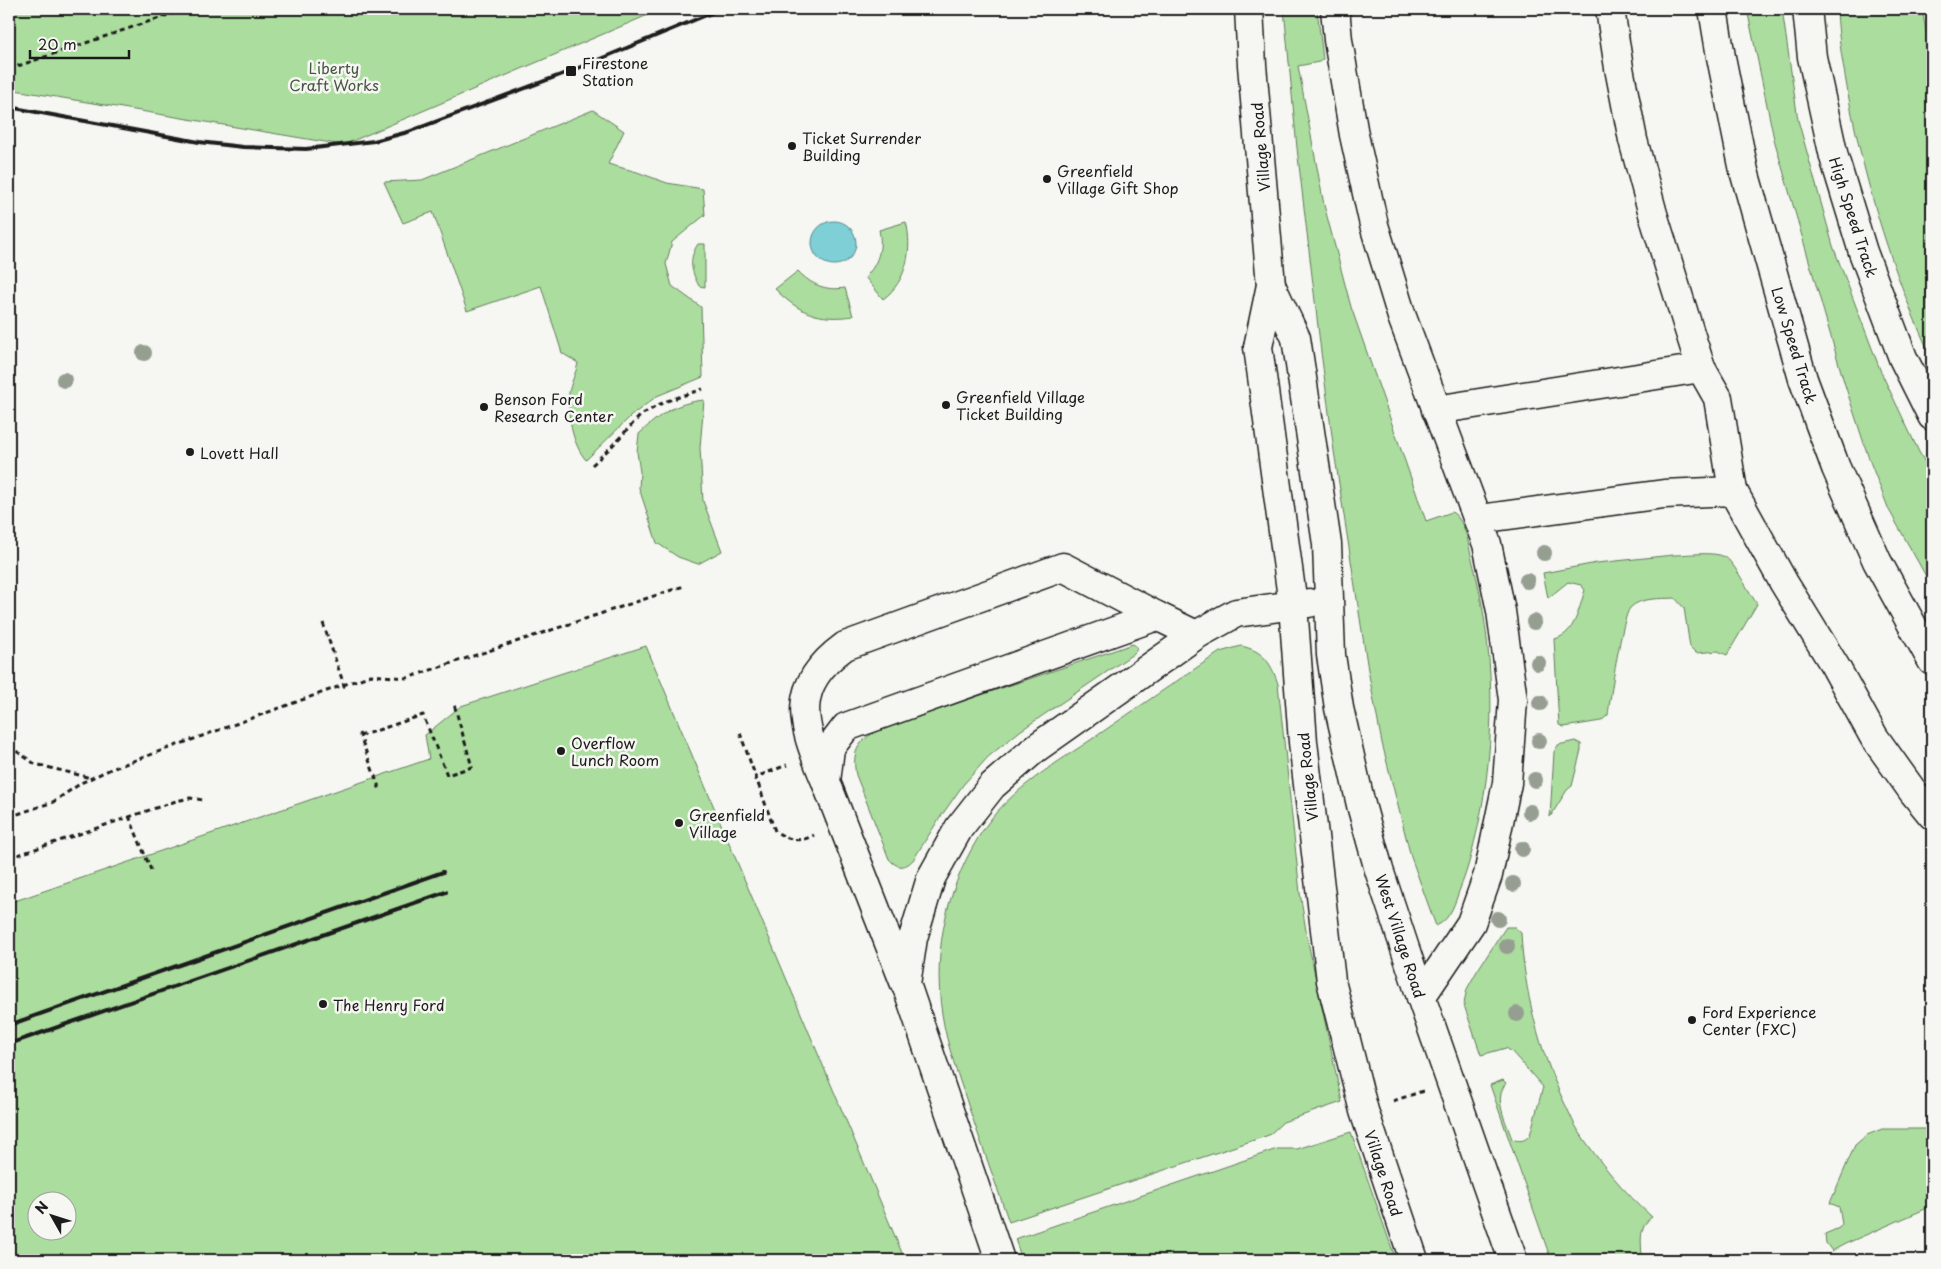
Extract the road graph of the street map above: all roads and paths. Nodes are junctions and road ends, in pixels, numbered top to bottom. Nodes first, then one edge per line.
1 (186, 9) edge
2 (1249, 9) edge
3 (1335, 9) edge
4 (1610, 9) edge
5 (1713, 9) edge
6 (1807, 9) edge
7 (9, 69) edge
8 (1271, 285) junction
9 (1701, 368) junction
10 (703, 389) dead end
11 (1436, 410) junction
12 (1932, 416) edge
13 (592, 465) dead end
14 (1733, 491) junction
15 (1479, 519) junction
16 (684, 586) dead end
17 (1328, 602) junction
18 (1292, 605) junction
19 (1158, 616) junction
20 (323, 624) dead end
21 (1196, 635) junction
22 (1932, 662) edge
23 (343, 688) junction
24 (454, 704) dead end
25 (740, 733) dead end
26 (9, 746) edge
27 (791, 763) dead end
28 (91, 778) junction
29 (756, 779) junction
30 (826, 782) junction
31 (380, 790) dead end
32 (203, 800) dead end
33 (1932, 815) edge
34 (9, 816) edge
35 (129, 816) junction
36 (816, 834) dead end
37 (9, 858) edge
38 (150, 870) dead end
39 (906, 984) junction
40 (1421, 997) junction
41 (1430, 1089) dead end
42 (1385, 1104) dead end
43 (1000, 1260) edge
44 (1414, 1260) edge
45 (1513, 1260) edge

1 - 7 path
2 - 8 street, Village Road
3 - 11 street
4 - 9 street
5 - 22 street, Low Speed Track
6 - 12 street, High Speed Track
8 - 17 street, Village Road
8 - 18 street, Village Road
9 - 11 street
9 - 14 street
10 - 13 path
11 - 15 street
14 - 15 street
14 - 33 street
15 - 40 street
16 - 23 path
17 - 18 street
17 - 40 street, West Village Road
18 - 21 street
18 - 44 street, Village Road
19 - 21 street
19 - 30 street
19 - 30 street
20 - 23 path
21 - 39 street
23 - 28 path
24 - 31 path
25 - 29 path
26 - 28 path
27 - 29 path
28 - 34 path
29 - 36 path
30 - 39 street
32 - 35 path
35 - 37 path
35 - 38 path
39 - 43 street
40 - 45 street, West Village Road
41 - 42 path

